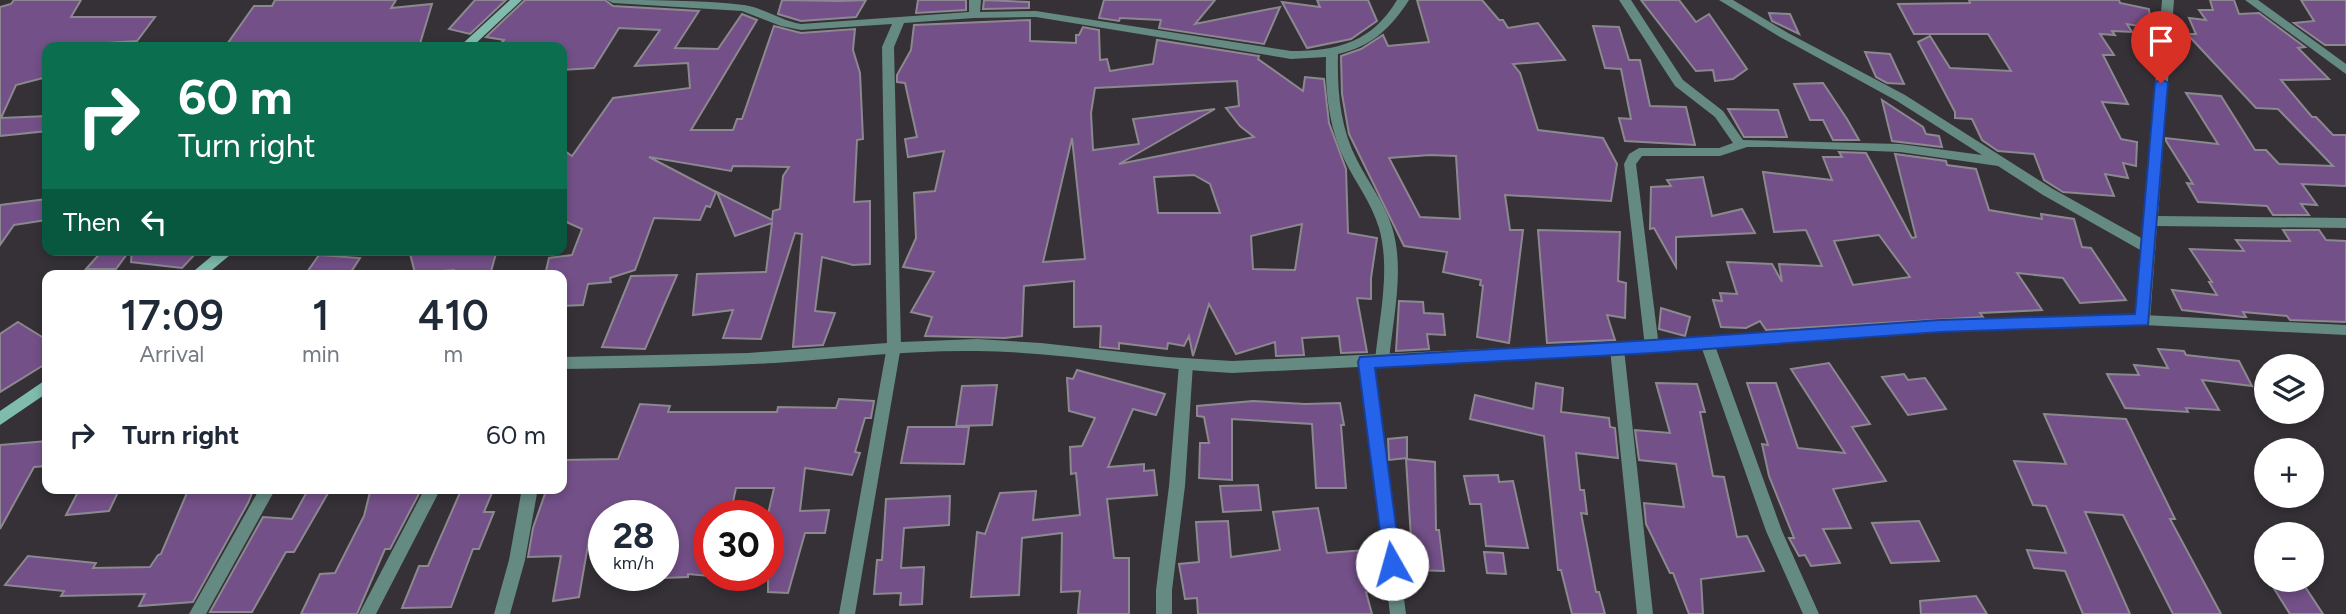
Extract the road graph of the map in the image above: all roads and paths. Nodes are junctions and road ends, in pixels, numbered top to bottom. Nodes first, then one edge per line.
1 (516, 0) edge
2 (613, 0) edge
3 (975, 0) edge
4 (1403, 0) edge
5 (1625, 0) edge
6 (1725, 0) edge
7 (2168, 0) edge
8 (2251, 0) edge
9 (974, 15) junction
10 (898, 21) junction
11 (470, 42) edge
12 (1332, 53) junction
13 (2346, 70) edge
14 (1740, 144) junction
15 (1998, 162) junction
16 (2150, 221) junction
17 (2346, 223) edge
18 (2148, 248) junction
19 (221, 256) edge
20 (203, 270) edge
21 (2143, 320) junction
22 (2346, 330) edge
23 (1707, 343) junction
24 (894, 346) junction
25 (1652, 347) junction
26 (1617, 349) junction
27 (1374, 361) junction
28 (567, 363) edge
29 (1186, 365) junction
30 (42, 389) edge
31 (0, 419) edge
32 (265, 494) edge
33 (430, 494) edge
34 (529, 494) edge
35 (197, 614) edge
36 (367, 614) edge
37 (502, 614) edge
38 (847, 614) edge
39 (1164, 614) edge
40 (1398, 614) edge
41 (1645, 614) edge
42 (1811, 614) edge

1 - 11 main road
2 - 10 street
3 - 9 street
4 - 12 street
5 - 14 street
6 - 15 street
7 - 16 street
8 - 13 street
9 - 10 street
9 - 12 street
10 - 24 street
12 - 27 street
14 - 15 street
14 - 25 street
15 - 18 street
16 - 17 street
16 - 18 street
18 - 21 street
19 - 20 main road
21 - 22 street
21 - 23 street
23 - 25 street
23 - 42 street
24 - 28 street
24 - 29 street
24 - 38 street
25 - 26 street
26 - 27 street
26 - 41 street
27 - 29 street
27 - 40 street
29 - 39 street
30 - 31 main road
32 - 35 street
33 - 36 street
34 - 37 street

